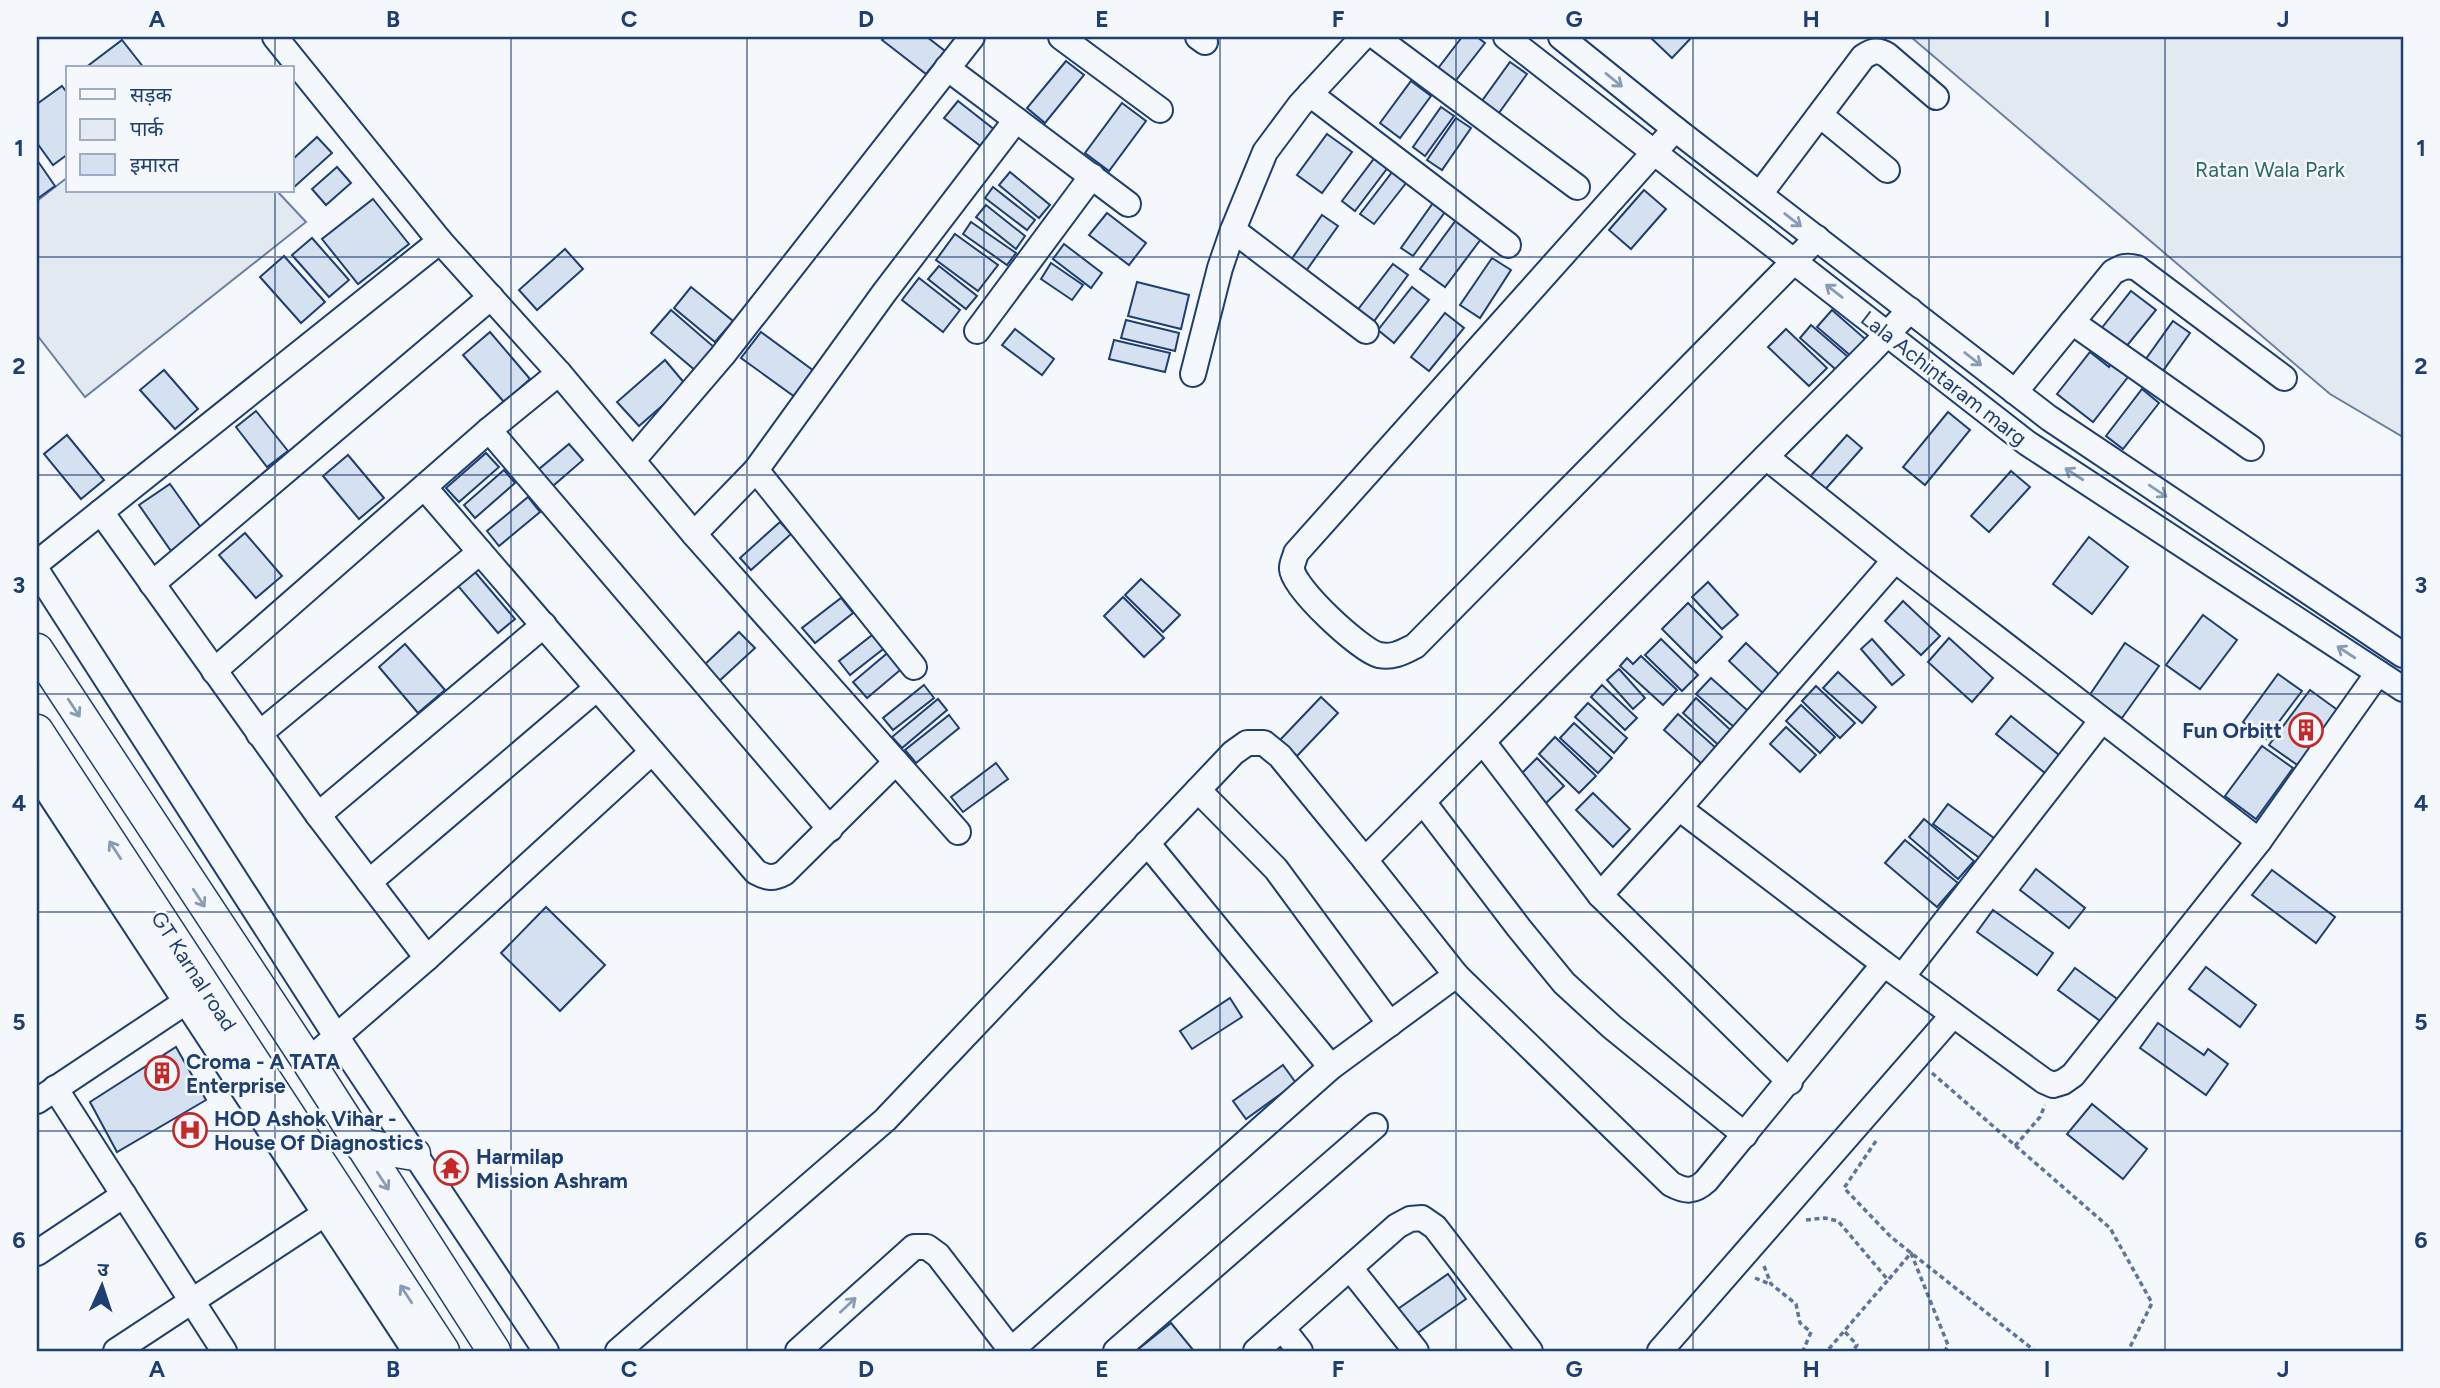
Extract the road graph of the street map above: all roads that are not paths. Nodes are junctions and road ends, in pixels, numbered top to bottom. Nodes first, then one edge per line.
1 (275, 37) edge
2 (972, 37) edge
3 (1061, 37) edge
4 (1363, 37) edge
5 (1376, 37) edge
6 (1506, 37) edge
7 (1561, 37) edge
8 (947, 68) junction
9 (1310, 93) junction
10 (1936, 97) dead end
11 (1160, 110) dead end
12 (1820, 115) junction
13 (1016, 120) junction
14 (1675, 129) junction
15 (1655, 152) junction
16 (1887, 170) dead end
17 (1092, 176) junction
18 (1577, 187) dead end
19 (1760, 194) junction
20 (1128, 204) dead end
21 (1233, 230) junction
22 (1817, 238) junction
23 (440, 241) junction
24 (1508, 245) dead end
25 (1795, 261) junction
26 (491, 297) junction
27 (1910, 310) junction
28 (2072, 322) junction
29 (977, 331) dead end
30 (1366, 331) dead end
31 (1888, 333) junction
32 (559, 373) junction
33 (1193, 374) dead end
34 (2284, 378) dead end
35 (2015, 392) junction
36 (489, 430) junction
37 (2251, 448) dead end
38 (1766, 457) junction
39 (633, 460) junction
40 (756, 470) junction
41 (425, 488) junction
42 (101, 512) junction
43 (694, 534) junction
44 (480, 552) junction
45 (1895, 561) junction
46 (37, 563) edge
47 (37, 572) edge
48 (152, 584) junction
49 (544, 625) junction
50 (37, 650) edge
51 (2403, 655) edge
52 (914, 667) dead end
53 (214, 671) junction
54 (2378, 673) junction
55 (597, 688) junction
56 (2403, 689) edge
57 (2102, 720) junction
58 (37, 731) edge
59 (259, 734) junction
60 (1483, 742) junction
61 (652, 752) junction
62 (897, 762) junction
63 (37, 775) edge
64 (1198, 790) junction
65 (1423, 802) junction
66 (1679, 808) junction
67 (318, 815) junction
68 (830, 829) junction
69 (958, 832) dead end
70 (2259, 841) junction
71 (1147, 843) junction
72 (1365, 860) junction
73 (369, 882) junction
74 (1600, 895) junction
75 (427, 958) junction
76 (1893, 970) junction
77 (1456, 975) junction
78 (195, 995) junction
79 (1954, 1015) junction
80 (1390, 1024) junction
81 (336, 1036) junction
82 (308, 1061) junction
83 (1331, 1067) junction
84 (1790, 1082) junction
85 (46, 1095) edge
86 (1375, 1126) dead end
87 (1745, 1135) junction
88 (361, 1145) junction
89 (414, 1154) junction
90 (124, 1195) junction
91 (335, 1207) junction
92 (37, 1253) edge
93 (1350, 1268) junction
94 (192, 1301) junction
95 (1282, 1328) junction
96 (117, 1351) edge
97 (224, 1351) edge
98 (415, 1351) edge
99 (443, 1351) edge
100 (495, 1351) edge
101 (546, 1351) edge
102 (618, 1351) edge
103 (798, 1351) edge
104 (1011, 1351) edge
105 (1116, 1351) edge
106 (1256, 1351) edge
107 (1300, 1351) edge
108 (1416, 1351) edge
109 (1530, 1351) edge
110 (1660, 1351) edge

1 - 23 street
2 - 8 street
3 - 11 street
4 - 9 street
5 - 18 street
6 - 15 street, Lala Achintaram marg
7 -> 14 street, Lala Achintaram marg
8 - 13 street
8 - 39 street
9 - 21 street
9 - 24 street
10 - 12 street
12 - 16 street
12 - 19 street
13 - 17 street
13 - 40 street
14 - 15 street
14 - 19 street, Lala Achintaram marg
15 - 25 street, Lala Achintaram marg
15 - 25 street
17 - 20 street
17 - 29 street
19 -> 22 street, Lala Achintaram marg
21 - 30 street
21 - 33 street
22 - 25 street
22 - 27 street, Lala Achintaram marg
23 - 26 street
23 - 42 street
31 -> 25 street, Lala Achintaram marg
26 - 32 street
26 - 48 street
27 - 31 street
27 -> 35 street, Lala Achintaram marg
28 - 34 street
28 - 35 street
28 - 37 street
31 - 38 street
54 -> 31 street, Lala Achintaram marg
32 - 36 street
32 - 39 street
35 -> 51 street, Lala Achintaram marg
36 - 41 street
36 - 68 street
38 - 45 street
38 - 60 street
39 - 43 street
40 - 43 street
40 - 52 street
41 - 44 street
41 - 53 street
42 - 46 street
42 - 48 street
43 - 62 street
44 - 49 street
44 - 59 street
45 - 57 street
45 - 66 street
47 - 81 street
48 - 53 street
49 - 55 street
49 - 67 street
50 -> 82 main road, GT Karnal road
53 - 59 street
54 - 56 street, Lala Achintaram marg
54 - 70 street
55 - 61 street
55 - 73 street
57 - 70 street
57 - 76 street
78 -> 58 main road, GT Karnal road
59 - 67 street
60 - 65 street
60 - 74 street
61 - 68 street
61 - 75 street
62 - 68 street
62 - 69 street
63 - 78 street
64 - 71 street
64 - 72 street
64 - 80 street
65 - 72 street
65 - 87 street
66 - 74 street
66 - 76 street
67 - 73 street
70 - 79 street
71 - 83 street
71 - 102 street
72 - 77 street
73 - 75 street
74 - 84 street
75 - 81 street
76 - 79 street
76 - 84 street
77 - 80 street
77 - 87 street
78 - 85 street
78 - 91 main road, GT Karnal road
79 - 110 street
80 - 83 street
81 - 82 street
81 - 89 street
82 - 88 main road, GT Karnal road
83 - 104 street
84 - 87 street
85 - 90 street
86 - 105 street
88 - 89 main road
88 -> 100 main road, GT Karnal road
89 - 101 street
90 - 92 street
90 - 94 street
91 - 94 street
91 - 98 street
99 -> 91 main road, GT Karnal road
93 - 95 street
93 - 108 street
93 - 109 street
94 - 96 street
94 - 97 street
95 - 106 street
95 - 107 street
103 -> 104 street

